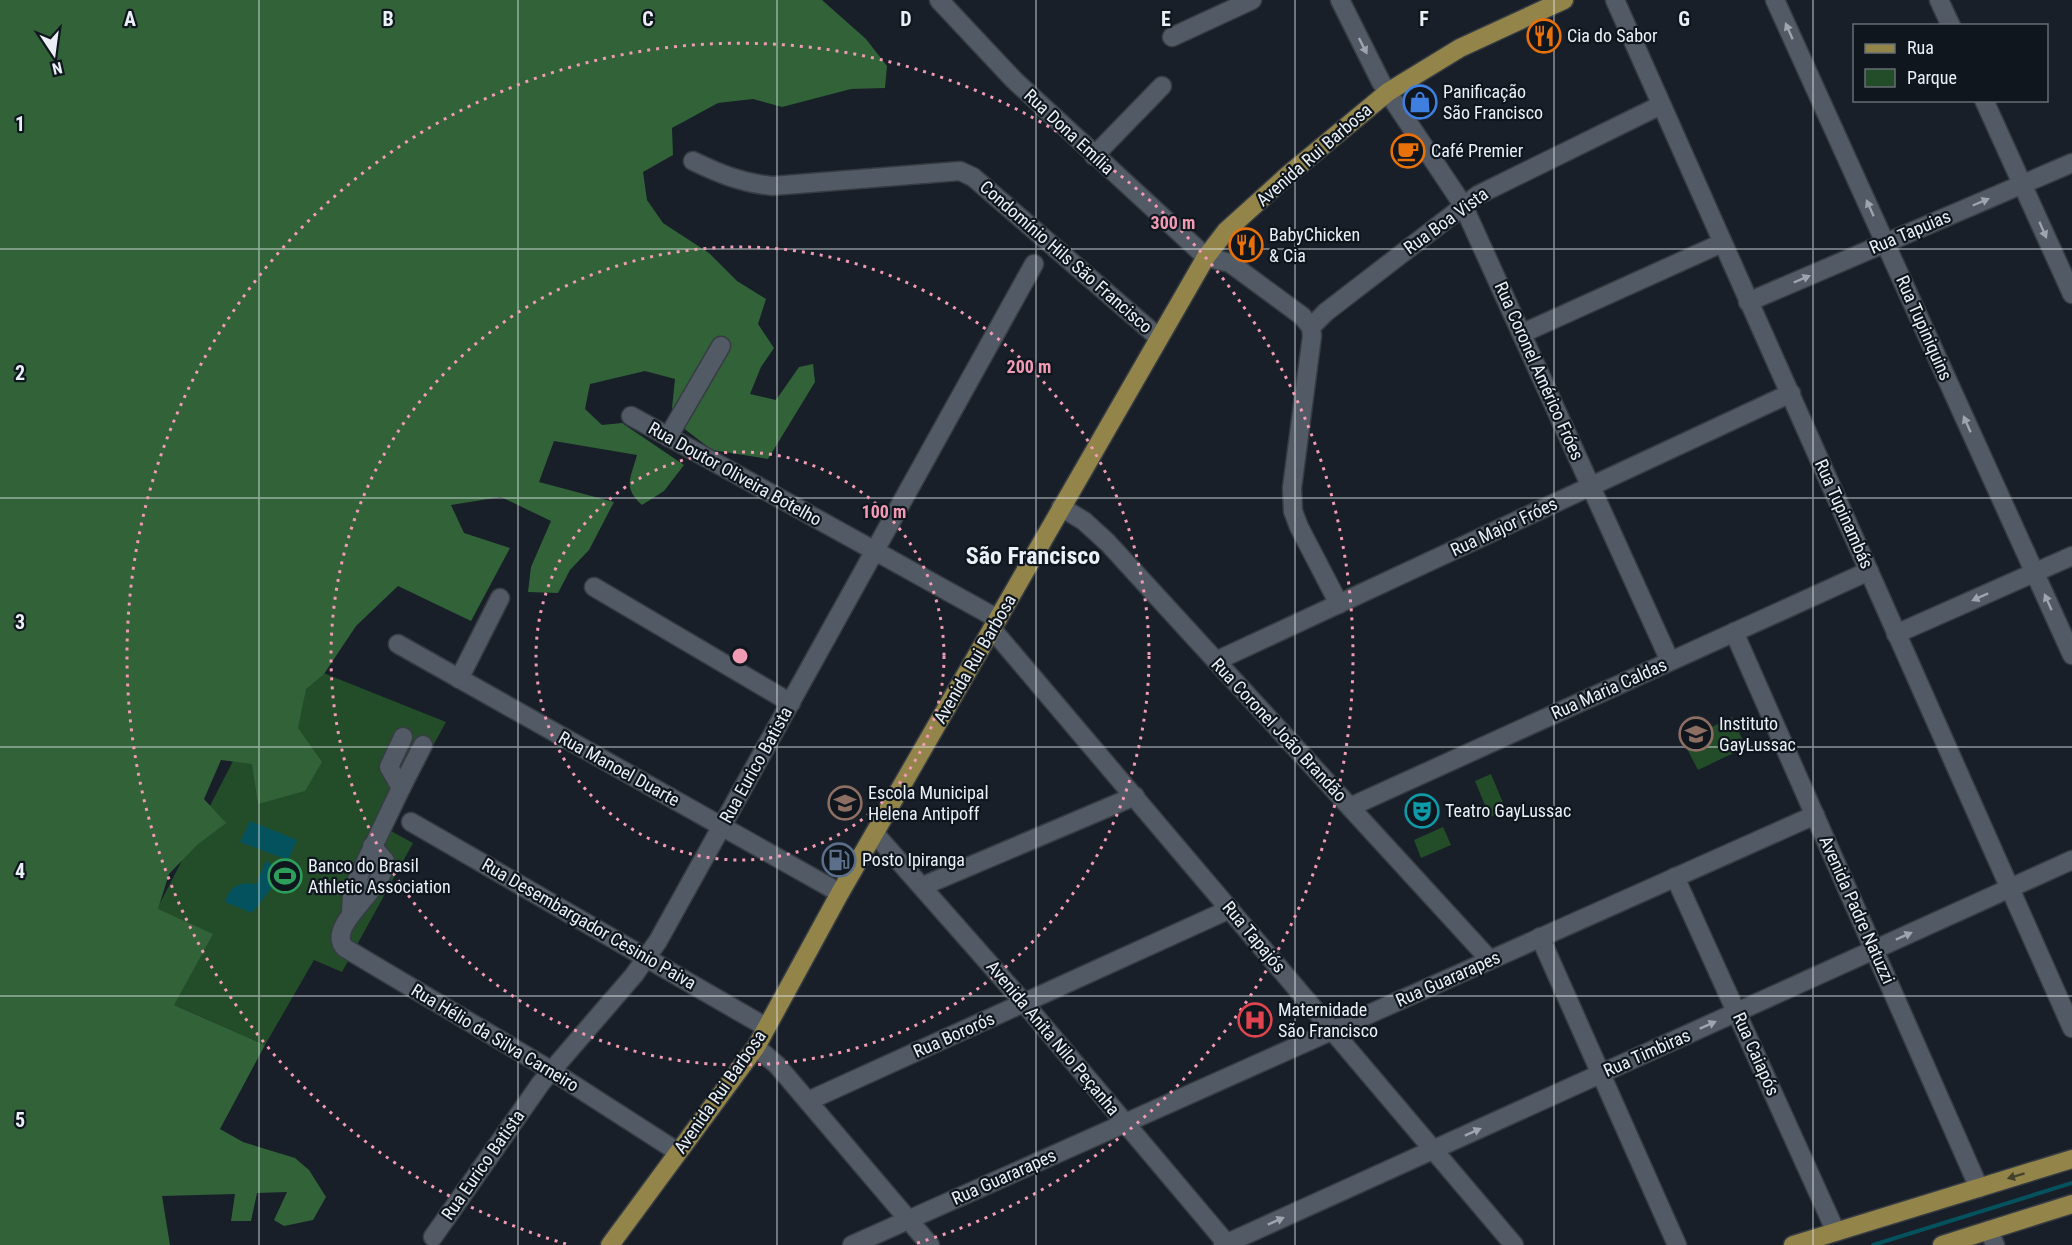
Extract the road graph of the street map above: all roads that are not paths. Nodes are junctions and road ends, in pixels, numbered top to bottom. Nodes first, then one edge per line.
1 (939, 0) edge
2 (1252, 0) edge
3 (1340, 0) edge
4 (1564, 0) edge
5 (1615, 0) edge
6 (1775, 0) edge
7 (1939, 0) edge
8 (1950, 24) edge
9 (1172, 37) dead end
10 (1162, 86) dead end
11 (1388, 92) junction
12 (1985, 102) edge
13 (1661, 105) junction
14 (1094, 156) junction
15 (693, 161) dead end
16 (2072, 163) edge
17 (2022, 184) junction
18 (1463, 205) junction
19 (1722, 243) junction
20 (1886, 243) junction
21 (1206, 256) junction
22 (1034, 264) dead end
23 (2072, 294) edge
24 (1748, 302) junction
25 (1311, 327) junction
26 (1523, 333) junction
27 (1158, 337) junction
28 (721, 346) dead end
29 (1791, 393) junction
30 (630, 416) dead end
31 (668, 436) junction
32 (1591, 486) junction
33 (1061, 507) junction
34 (875, 551) junction
35 (2072, 556) edge
36 (1869, 571) junction
37 (2034, 573) junction
38 (594, 587) dead end
39 (500, 598) dead end
40 (1339, 604) junction
41 (995, 624) junction
42 (1734, 632) junction
43 (1896, 634) junction
44 (398, 644) dead end
45 (2072, 655) edge
46 (1670, 661) junction
47 (1216, 662) junction
48 (459, 679) junction
49 (791, 703) junction
50 (403, 737) dead end
51 (423, 745) dead end
52 (400, 788) junction
53 (1135, 796) junction
54 (1350, 807) junction
55 (1815, 815) junction
56 (411, 822) dead end
57 (722, 827) junction
58 (876, 835) junction
59 (2072, 860) edge
60 (1675, 877) junction
61 (923, 886) junction
62 (2010, 889) junction
63 (840, 893) junction
64 (1230, 909) junction
65 (1540, 937) junction
66 (1874, 950) junction
67 (647, 957) junction
68 (1490, 960) junction
69 (1024, 1003) junction
70 (1737, 1012) junction
71 (766, 1027) junction
72 (2072, 1028) edge
73 (1333, 1030) junction
74 (756, 1047) junction
75 (552, 1071) junction
76 (1602, 1073) junction
77 (808, 1101) junction
78 (1125, 1123) junction
79 (1434, 1150) junction
80 (678, 1152) junction
81 (2072, 1159) edge
82 (1979, 1188) junction
83 (2072, 1204) edge
84 (909, 1220) junction
85 (1836, 1232) junction
86 (433, 1237) dead end
87 (1992, 1238) edge
88 (1226, 1244) edge
89 (610, 1245) edge
90 (852, 1245) edge
91 (930, 1245) edge
92 (1514, 1245) edge
93 (1677, 1245) edge
94 (1793, 1245) edge
95 (1942, 1245) edge

1 - 14 street, Rua Dona Emília
2 - 9 street
3 -> 11 street, Rua Coronel Américo Fróes
4 - 11 main road, Avenida Rui Barbosa
5 - 13 street, Rua Tupinambás
20 -> 6 street, Rua Tupiniquins
7 - 8 street
10 - 14 street
11 - 18 street, Rua Coronel Américo Fróes
11 - 21 main road, Avenida Rui Barbosa
12 - 17 street
13 - 18 street, Rua Boa Vista
13 - 19 street, Rua Tupinambás
14 - 21 street, Rua Dona Emília
15 - 27 street, Condomínio Hils São Francisco
16 - 17 street, Rua Tapuias
20 -> 17 street, Rua Tapuias
17 -> 23 street
18 - 25 street, Rua Boa Vista
18 - 26 street, Rua Coronel Américo Fróes
19 - 24 street, Rua Tupinambás
19 - 26 street
24 -> 20 street, Rua Tapuias
37 -> 20 street, Rua Tupiniquins
21 - 25 street
21 - 27 main road, Avenida Rui Barbosa
22 - 34 street, Rua Eurico Batista
24 - 29 street, Rua Tupinambás
25 - 40 street
26 - 32 street, Rua Coronel Américo Fróes
27 - 33 main road, Avenida Rui Barbosa
28 - 31 street
29 - 32 street, Rua Major Fróes
29 - 36 street, Rua Tupinambás
30 - 31 street, Rua Doutor Oliveira Botelho
31 - 34 street, Rua Doutor Oliveira Botelho
32 - 40 street, Rua Major Fróes
32 - 46 street, Rua Coronel Américo Fróes
33 - 41 main road, Avenida Rui Barbosa
33 - 47 street, Rua Coronel João Brandão
34 - 41 street, Rua Doutor Oliveira Botelho
34 - 49 street, Rua Eurico Batista
35 - 37 street
36 - 42 street, Rua Maria Caldas
36 - 43 street, Rua Tupinambás
37 -> 43 street
45 -> 37 street, Rua Tupiniquins
38 - 49 street
39 - 48 street
40 - 47 street, Rua Major Fróes
41 - 53 street, Rua Tapajós
41 - 58 main road, Avenida Rui Barbosa
42 - 46 street, Rua Maria Caldas
42 - 55 street, Avenida Padre Natuzzi
43 - 62 street, Rua Tupinambás
44 - 48 street, Rua Manoel Duarte
46 - 54 street, Rua Maria Caldas
47 - 54 street, Rua Coronel João Brandão
48 - 57 street, Rua Manoel Duarte
49 - 57 street, Rua Eurico Batista
50 - 52 street
51 - 52 street, Rua Hélio da Silva Carneiro
52 - 75 street, Rua Hélio da Silva Carneiro
53 - 61 street
53 - 64 street, Rua Tapajós
54 - 68 street, Rua Coronel João Brandão
55 - 60 street, Rua Guararapes
55 - 66 street, Avenida Padre Natuzzi
56 - 67 street, Rua Desembargador Cesinio Paiva
57 - 63 street, Rua Manoel Duarte
57 - 67 street, Rua Eurico Batista
58 - 61 street, Avenida Anita Nilo Peçanha
58 - 63 main road, Avenida Rui Barbosa
59 - 62 street, Rua Timbiras
60 - 65 street, Rua Guararapes
60 - 70 street, Rua Caiapós
61 - 69 street, Avenida Anita Nilo Peçanha
66 -> 62 street, Rua Timbiras
62 - 72 street, Rua Tupinambás
63 - 71 main road, Avenida Rui Barbosa
64 - 69 street, Rua Bororós
64 - 73 street, Rua Tapajós
65 - 68 street, Rua Guararapes
65 - 76 street
66 - 70 street, Rua Timbiras
66 - 82 street, Avenida Padre Natuzzi
67 - 71 street, Rua Desembargador Cesinio Paiva
67 - 75 street, Rua Eurico Batista
68 - 73 street, Rua Guararapes
69 - 77 street, Rua Bororós
69 - 78 street, Avenida Anita Nilo Peçanha
76 -> 70 street, Rua Timbiras
70 - 85 street, Rua Caiapós
71 - 74 main road, Avenida Rui Barbosa
73 - 78 street, Rua Guararapes
73 - 79 street, Rua Tapajós
74 - 77 street
74 - 80 main road, Avenida Rui Barbosa
75 - 80 street, Rua Hélio da Silva Carneiro
75 - 86 street, Rua Eurico Batista
79 -> 76 street, Rua Timbiras
76 - 93 street
77 - 84 street
78 - 84 street, Rua Guararapes
78 - 88 street, Avenida Anita Nilo Peçanha
88 -> 79 street, Rua Timbiras
79 - 92 street, Rua Tapajós
80 - 89 main road, Avenida Rui Barbosa
81 -> 82 main road
82 - 85 main road
83 - 87 main road
84 - 90 street, Rua Guararapes
84 - 91 street
85 - 94 main road
87 - 95 main road

